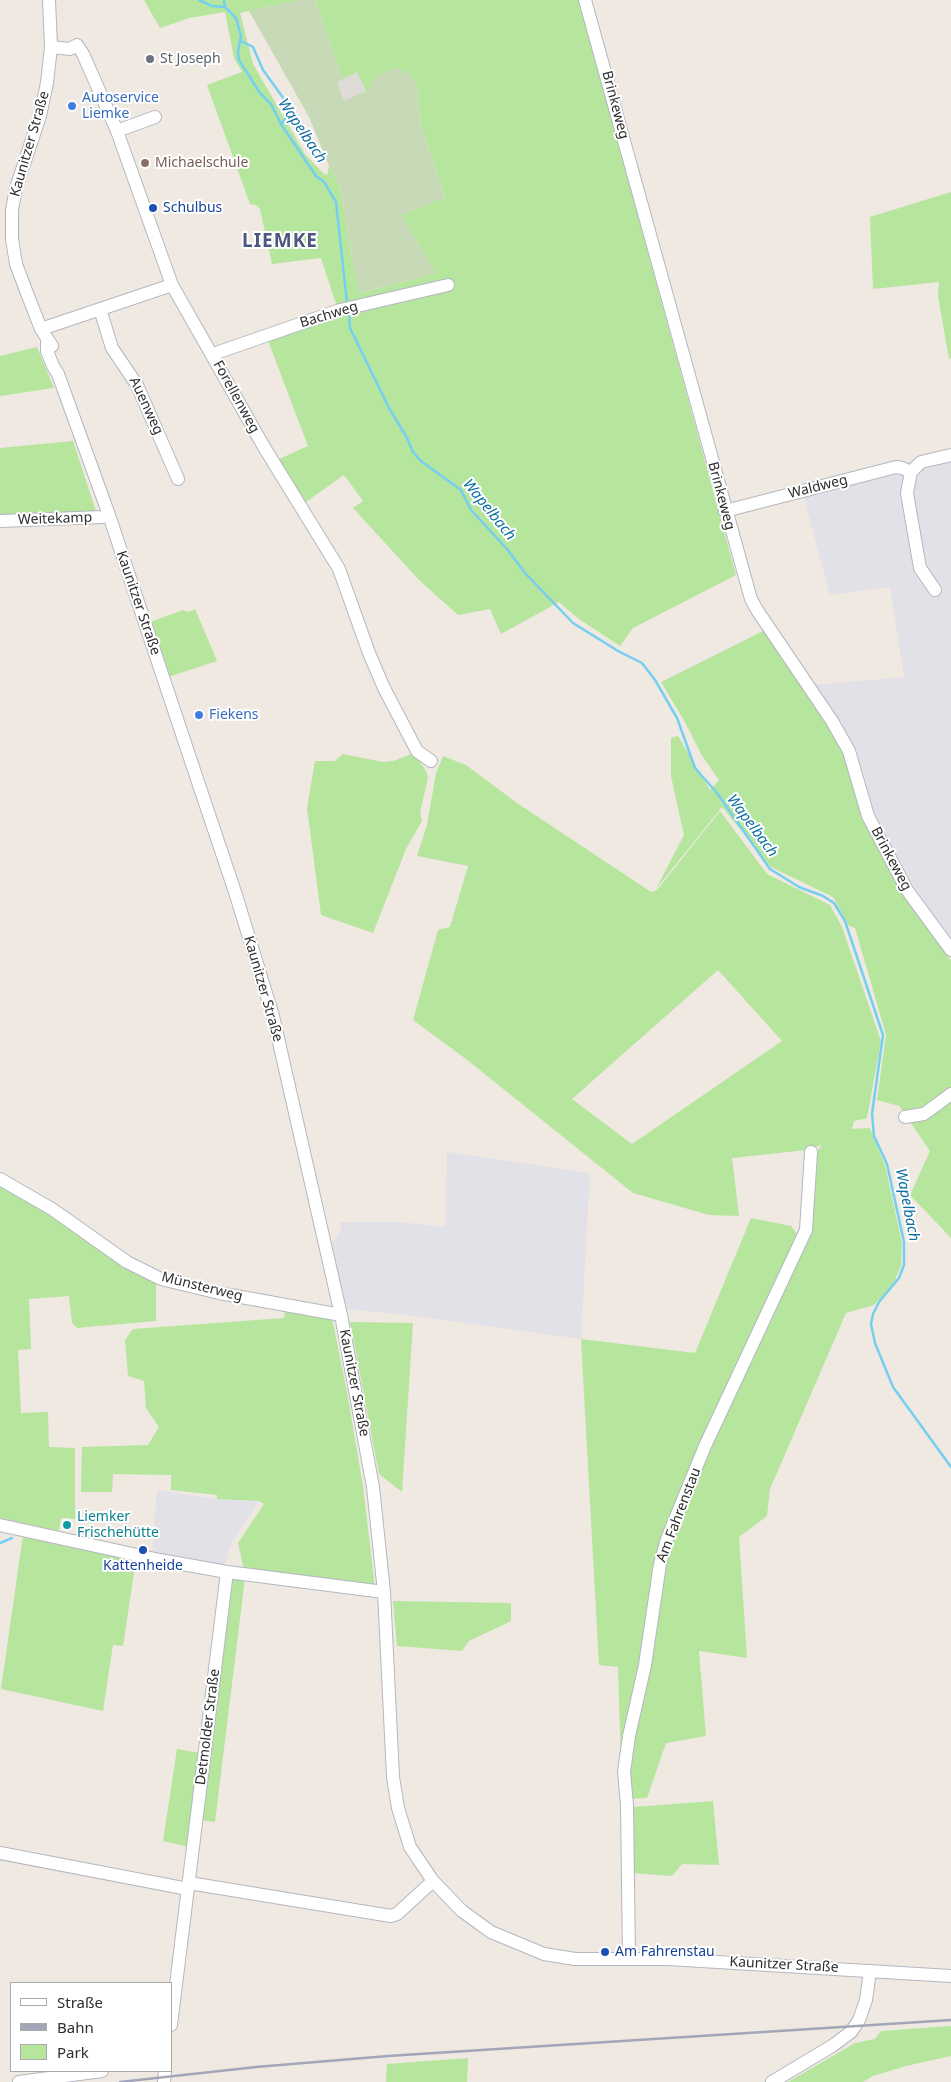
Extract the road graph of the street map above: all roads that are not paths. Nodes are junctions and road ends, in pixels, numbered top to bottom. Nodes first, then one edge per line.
1 (49, 0) edge
2 (585, 0) edge
3 (51, 47) junction
4 (155, 117) dead end
5 (117, 131) junction
6 (172, 285) junction
7 (448, 285) dead end
8 (100, 309) junction
9 (44, 335) junction
10 (213, 354) junction
11 (951, 455) edge
12 (911, 472) junction
13 (178, 479) dead end
14 (725, 511) junction
15 (108, 515) junction
16 (0, 521) edge
17 (935, 590) dead end
18 (431, 761) dead end
19 (951, 950) edge
20 (951, 1094) edge
21 (905, 1117) dead end
22 (811, 1152) dead end
23 (0, 1179) edge
24 (341, 1315) junction
25 (0, 1525) edge
26 (227, 1572) junction
27 (384, 1592) junction
28 (0, 1853) edge
29 (432, 1882) junction
30 (189, 1886) junction
31 (629, 1958) junction
32 (870, 1971) junction
33 (951, 1976) edge
34 (172, 2017) edge
35 (94, 2072) edge
36 (780, 2080) edge
37 (19, 2082) edge

1 - 3 street, Kaunitzer Straße
2 - 14 street, Brinkeweg
3 - 5 street, Forellenweg
3 - 9 street, Kaunitzer Straße
4 - 5 street
5 - 6 street, Forellenweg
6 - 8 street
6 - 10 street, Forellenweg
7 - 10 street, Bachweg
8 - 9 street
8 - 13 street, Auenweg
9 - 15 street, Kaunitzer Straße
10 - 18 street, Forellenweg
11 - 12 street
12 - 14 street, Waldweg
12 - 17 street
14 - 19 street, Brinkeweg
15 - 16 street, Weitekamp
15 - 24 street, Kaunitzer Straße
20 - 21 street
22 - 31 street, Am Fahrenstau
23 - 24 street, Münsterweg
24 - 27 street, Kaunitzer Straße
25 - 26 street
26 - 27 street
26 - 30 street, Detmolder Straße
27 - 29 street, Kaunitzer Straße
28 - 30 street
29 - 30 street
29 - 31 street, Kaunitzer Straße
30 - 34 street, Detmolder Straße
31 - 32 street, Kaunitzer Straße
32 - 33 street, Kaunitzer Straße
32 - 36 street
35 - 37 street

